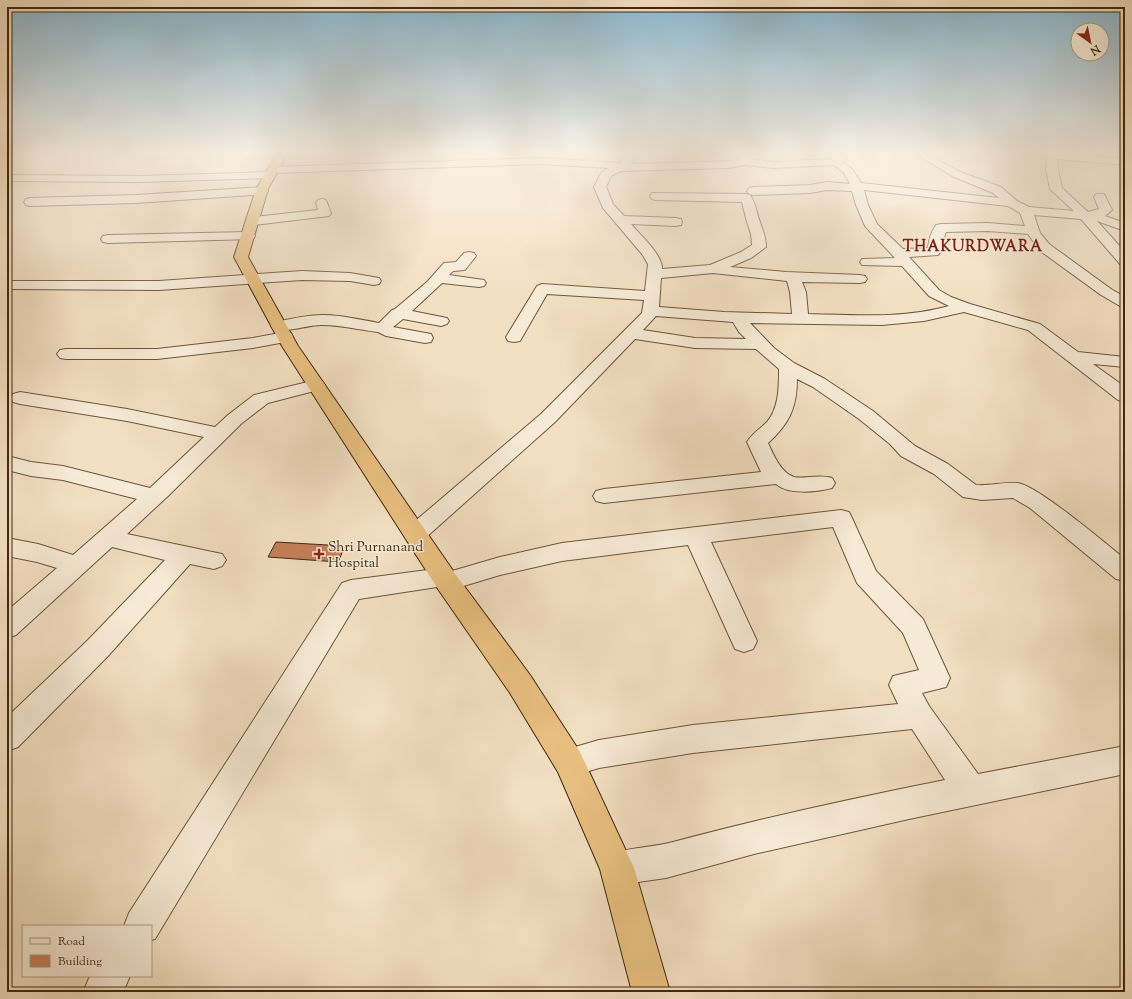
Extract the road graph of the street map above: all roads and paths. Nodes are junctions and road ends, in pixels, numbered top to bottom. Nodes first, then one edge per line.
1 (79, 201) edge
2 (261, 201) edge
3 (605, 201) edge
4 (747, 201) edge
5 (861, 201) edge
6 (989, 201) edge
7 (1009, 201) edge
8 (1069, 201) edge
9 (1102, 201) edge
10 (30, 202) dead end
11 (322, 203) dead end
12 (1012, 203) junction
13 (1026, 210) junction
14 (1088, 216) junction
15 (619, 220) junction
16 (676, 222) dead end
17 (1125, 227) edge
18 (250, 228) junction
19 (1033, 230) junction
20 (108, 239) dead end
21 (902, 257) junction
22 (1125, 261) edge
23 (867, 262) dead end
24 (468, 264) dead end
25 (713, 269) junction
26 (654, 274) junction
27 (793, 277) junction
28 (438, 278) junction
29 (860, 278) dead end
30 (253, 279) junction
31 (374, 281) dead end
32 (480, 283) dead end
33 (7, 285) edge
34 (651, 303) junction
35 (1125, 303) edge
36 (964, 307) junction
37 (398, 313) junction
38 (739, 318) junction
39 (800, 319) junction
40 (441, 321) dead end
41 (382, 328) junction
42 (282, 331) junction
43 (632, 333) junction
44 (514, 337) dead end
45 (425, 338) dead end
46 (760, 344) junction
47 (66, 354) dead end
48 (1074, 358) junction
49 (1125, 362) edge
50 (788, 367) junction
51 (316, 385) junction
52 (1125, 396) edge
53 (20, 398) dead end
54 (219, 434) junction
55 (7, 463) edge
56 (780, 477) junction
57 (824, 483) dead end
58 (154, 496) junction
59 (604, 496) dead end
60 (415, 534) junction
61 (696, 536) junction
62 (108, 537) junction
63 (7, 547) edge
64 (185, 554) junction
65 (214, 560) dead end
66 (77, 565) junction
67 (1125, 572) edge
68 (445, 579) junction
69 (7, 626) edge
70 (744, 641) dead end
71 (919, 716) junction
72 (7, 737) edge
73 (1125, 760) edge
74 (569, 762) junction
75 (971, 791) junction
76 (617, 868) junction
77 (143, 925) edge
78 (110, 977) edge
79 (102, 992) edge
80 (651, 992) edge

1 - 10 street
2 - 18 highway
3 - 15 street
4 - 25 street
5 - 21 street
6 - 12 street
7 - 12 street
8 - 14 street
9 - 14 street
11 - 18 street
12 - 13 street
13 - 14 street
13 - 19 street
14 - 17 street
14 - 22 street
15 - 16 street
15 - 26 street
18 - 20 street
18 - 30 highway
19 - 21 street
19 - 35 street
21 - 23 street
21 - 36 street
24 - 28 street
25 - 26 street
25 - 27 street
26 - 34 street
27 - 29 street
27 - 39 street
28 - 32 street
28 - 37 street
30 - 31 street
30 - 33 street
30 - 42 highway
34 - 38 street
34 - 43 street
34 - 44 street
36 - 39 street
36 - 48 street
37 - 40 street
37 - 41 street
38 - 39 street
38 - 46 street
41 - 42 street
41 - 45 street
42 - 47 street
42 - 51 highway
43 - 46 street
43 - 60 street
46 - 50 street
48 - 49 street
48 - 52 street
50 - 56 street
50 - 67 street
51 - 54 street
51 - 60 highway
53 - 54 street
54 - 58 street
55 - 58 street
56 - 57 street
56 - 59 street
58 - 62 street
60 - 68 highway
61 - 68 street
61 - 70 street
61 - 71 street
62 - 64 street
62 - 66 street
63 - 66 street
64 - 65 street
64 - 72 street
66 - 69 street
68 - 74 highway
68 - 77 street
71 - 74 street
71 - 75 street
73 - 75 street
74 - 76 highway
75 - 76 street
76 - 80 highway
78 - 79 street

